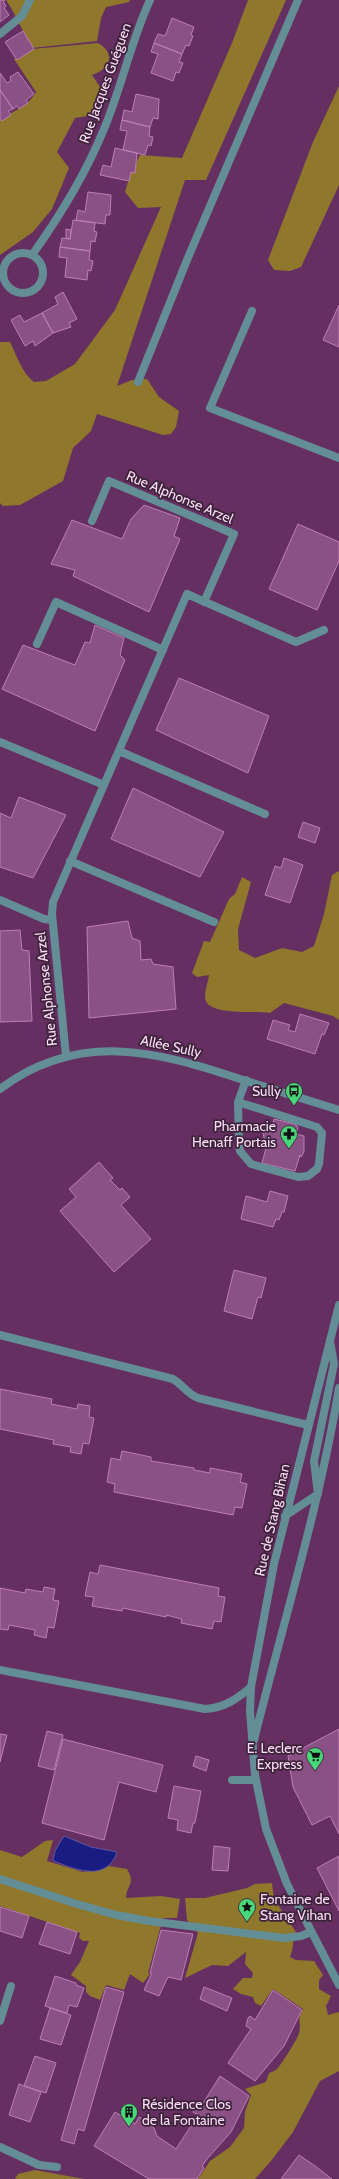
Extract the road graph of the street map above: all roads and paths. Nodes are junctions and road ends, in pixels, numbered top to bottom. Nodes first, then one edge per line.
1 (30, 0) edge
2 (150, 0) edge
3 (298, 0) edge
4 (0, 34) edge
5 (32, 255) junction
6 (252, 311) dead end
7 (138, 382) dead end
8 (339, 458) edge
9 (92, 521) dead end
10 (204, 602) junction
11 (324, 630) dead end
12 (37, 644) dead end
13 (163, 650) junction
14 (0, 742) edge
15 (119, 751) junction
16 (104, 785) junction
17 (265, 814) dead end
18 (70, 861) junction
19 (0, 900) edge
20 (52, 920) junction
21 (214, 922) dead end
22 (66, 1056) junction
23 (246, 1080) junction
24 (0, 1089) edge
25 (238, 1102) junction
26 (339, 1110) edge
27 (339, 1305) edge
28 (0, 1336) edge
29 (330, 1341) junction
30 (339, 1388) edge
31 (308, 1425) junction
32 (318, 1494) junction
33 (285, 1516) junction
34 (0, 1670) edge
35 (251, 1687) junction
36 (253, 1744) junction
37 (232, 1780) dead end
38 (256, 1780) junction
39 (0, 1879) edge
40 (311, 1932) junction
41 (338, 1985) edge
42 (11, 1986) dead end
43 (0, 2021) edge
44 (0, 2147) edge
45 (57, 2167) dead end

1 - 4 street
2 - 5 street, Rue Jacques Guéguen
3 - 7 street
5 - 5 street
6 - 8 street
9 - 10 street, Rue Alphonse Arzel
10 - 11 street, Rue Alphonse Arzel
10 - 13 street, Rue Alphonse Arzel
12 - 13 street
13 - 15 street, Rue Alphonse Arzel
14 - 16 street
15 - 16 street, Rue Alphonse Arzel
15 - 17 street
16 - 18 street, Rue Alphonse Arzel
18 - 20 street, Rue Alphonse Arzel
18 - 21 street
19 - 20 street, Rue Alphonse Arzel
20 - 22 street, Rue Alphonse Arzel
22 - 23 street, Allée Sully
22 - 24 street, Allée Sully
23 - 25 street
23 - 26 street, Allée Sully
25 - 25 street
27 - 29 street, Rue de Stang Bihan
28 - 31 street
29 - 31 street, Rue de Stang Bihan
29 - 32 street
30 - 32 street, Rue de Stang Bihan
31 - 33 street, Rue de Stang Bihan
32 - 33 street
32 - 36 street, Rue de Stang Bihan
33 - 35 street, Rue de Stang Bihan
34 - 35 street
35 - 36 street, Rue de Stang Bihan
36 - 38 street, Rue de Stang Bihan
37 - 38 street
38 - 40 street, Rue de Stang Bihan
39 - 40 street
40 - 41 street, Rue de Stang Bihan
42 - 43 street
44 - 45 street

